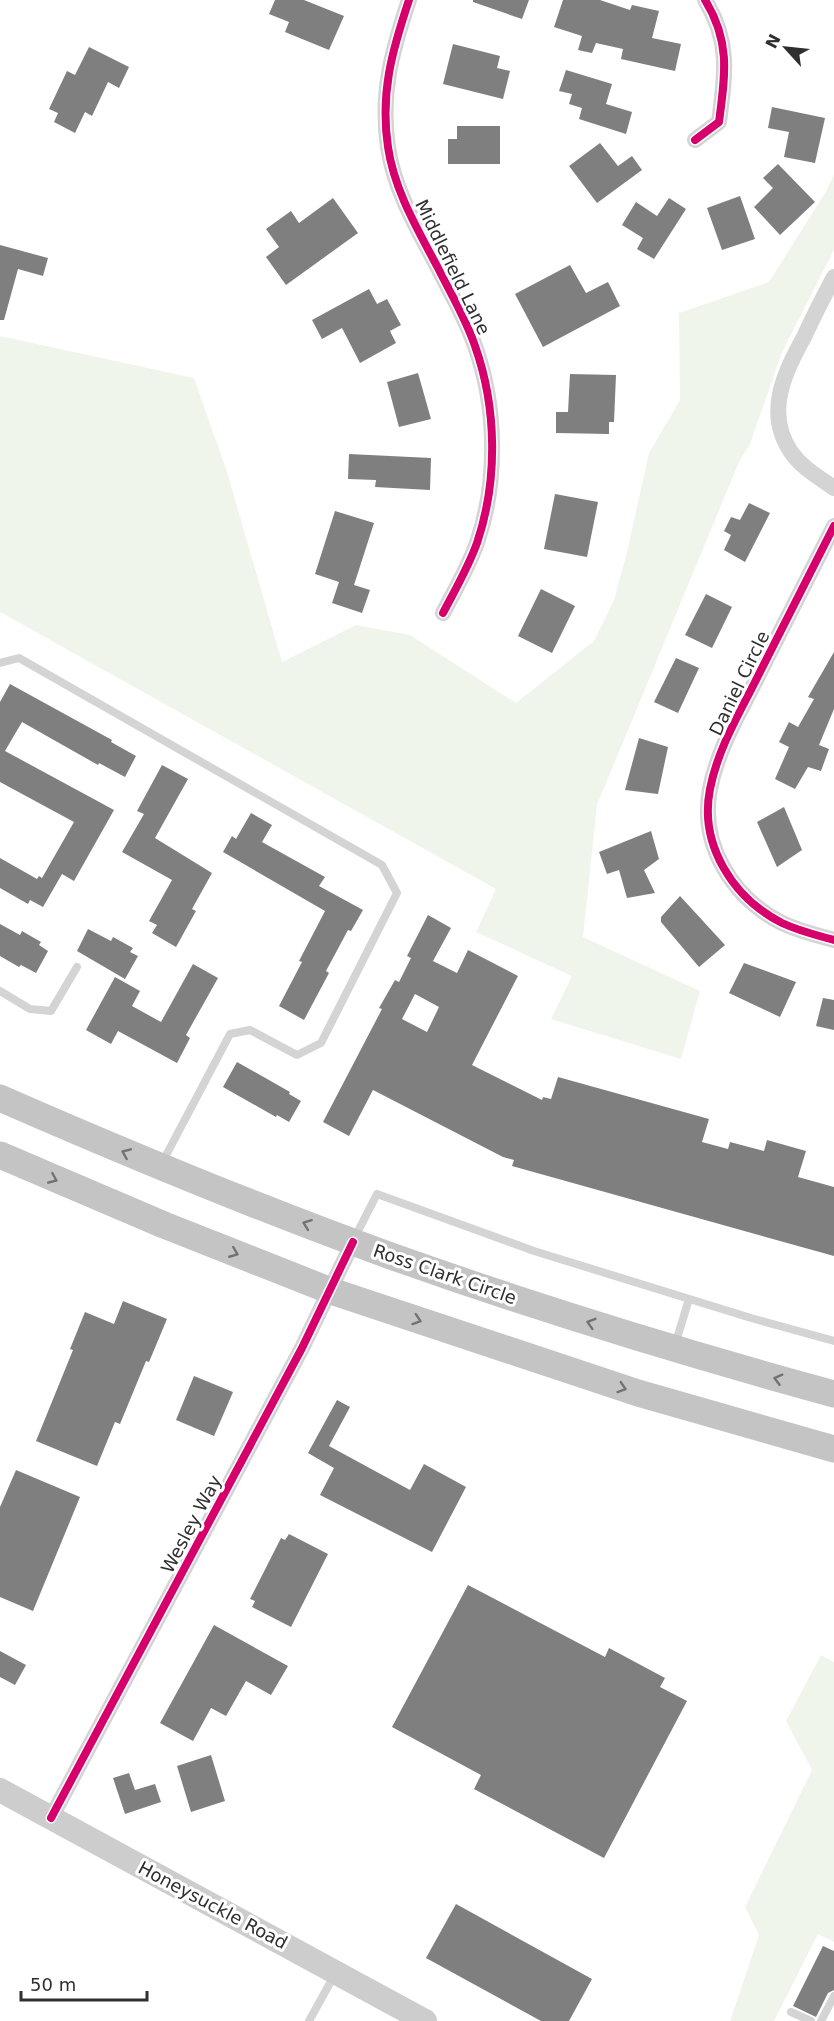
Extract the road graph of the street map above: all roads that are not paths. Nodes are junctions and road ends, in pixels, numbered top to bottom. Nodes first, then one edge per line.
1 (409, 0) edge
2 (705, 0) edge
3 (695, 140) dead end
4 (834, 277) edge
5 (834, 488) edge
6 (834, 526) edge
7 (443, 613) dead end
8 (0, 663) edge
9 (834, 940) edge
10 (77, 967) dead end
11 (0, 991) edge
12 (0, 1098) edge
13 (0, 1155) edge
14 (160, 1168) junction
15 (353, 1242) junction
16 (331, 1291) junction
17 (689, 1299) junction
18 (834, 1341) edge
19 (674, 1348) junction
20 (834, 1394) edge
21 (834, 1449) edge
22 (0, 1790) edge
23 (51, 1818) junction
24 (336, 1972) junction
25 (834, 1996) edge
26 (791, 2012) dead end
27 (309, 2021) edge
28 (425, 2021) edge
29 (811, 2021) edge
30 (821, 2021) edge

1 - 7 street, Middlefield Lane
2 - 3 street
4 - 5 street
6 - 9 street, Daniel Circle
8 - 14 lane
10 - 11 lane
14 -> 12 highway, Ross Clark Circle
13 -> 16 highway
15 -> 14 highway, Ross Clark Circle
15 - 16 street, Wesley Way
15 - 17 lane
19 -> 15 highway, Ross Clark Circle
16 -> 21 highway
16 - 23 street, Wesley Way
17 - 18 lane
17 - 19 lane
20 -> 19 highway, Ross Clark Circle
22 - 23 main road, Honeysuckle Road
23 - 24 main road, Honeysuckle Road
24 - 27 lane
24 - 28 main road, Honeysuckle Road
25 - 30 lane
26 - 29 lane

